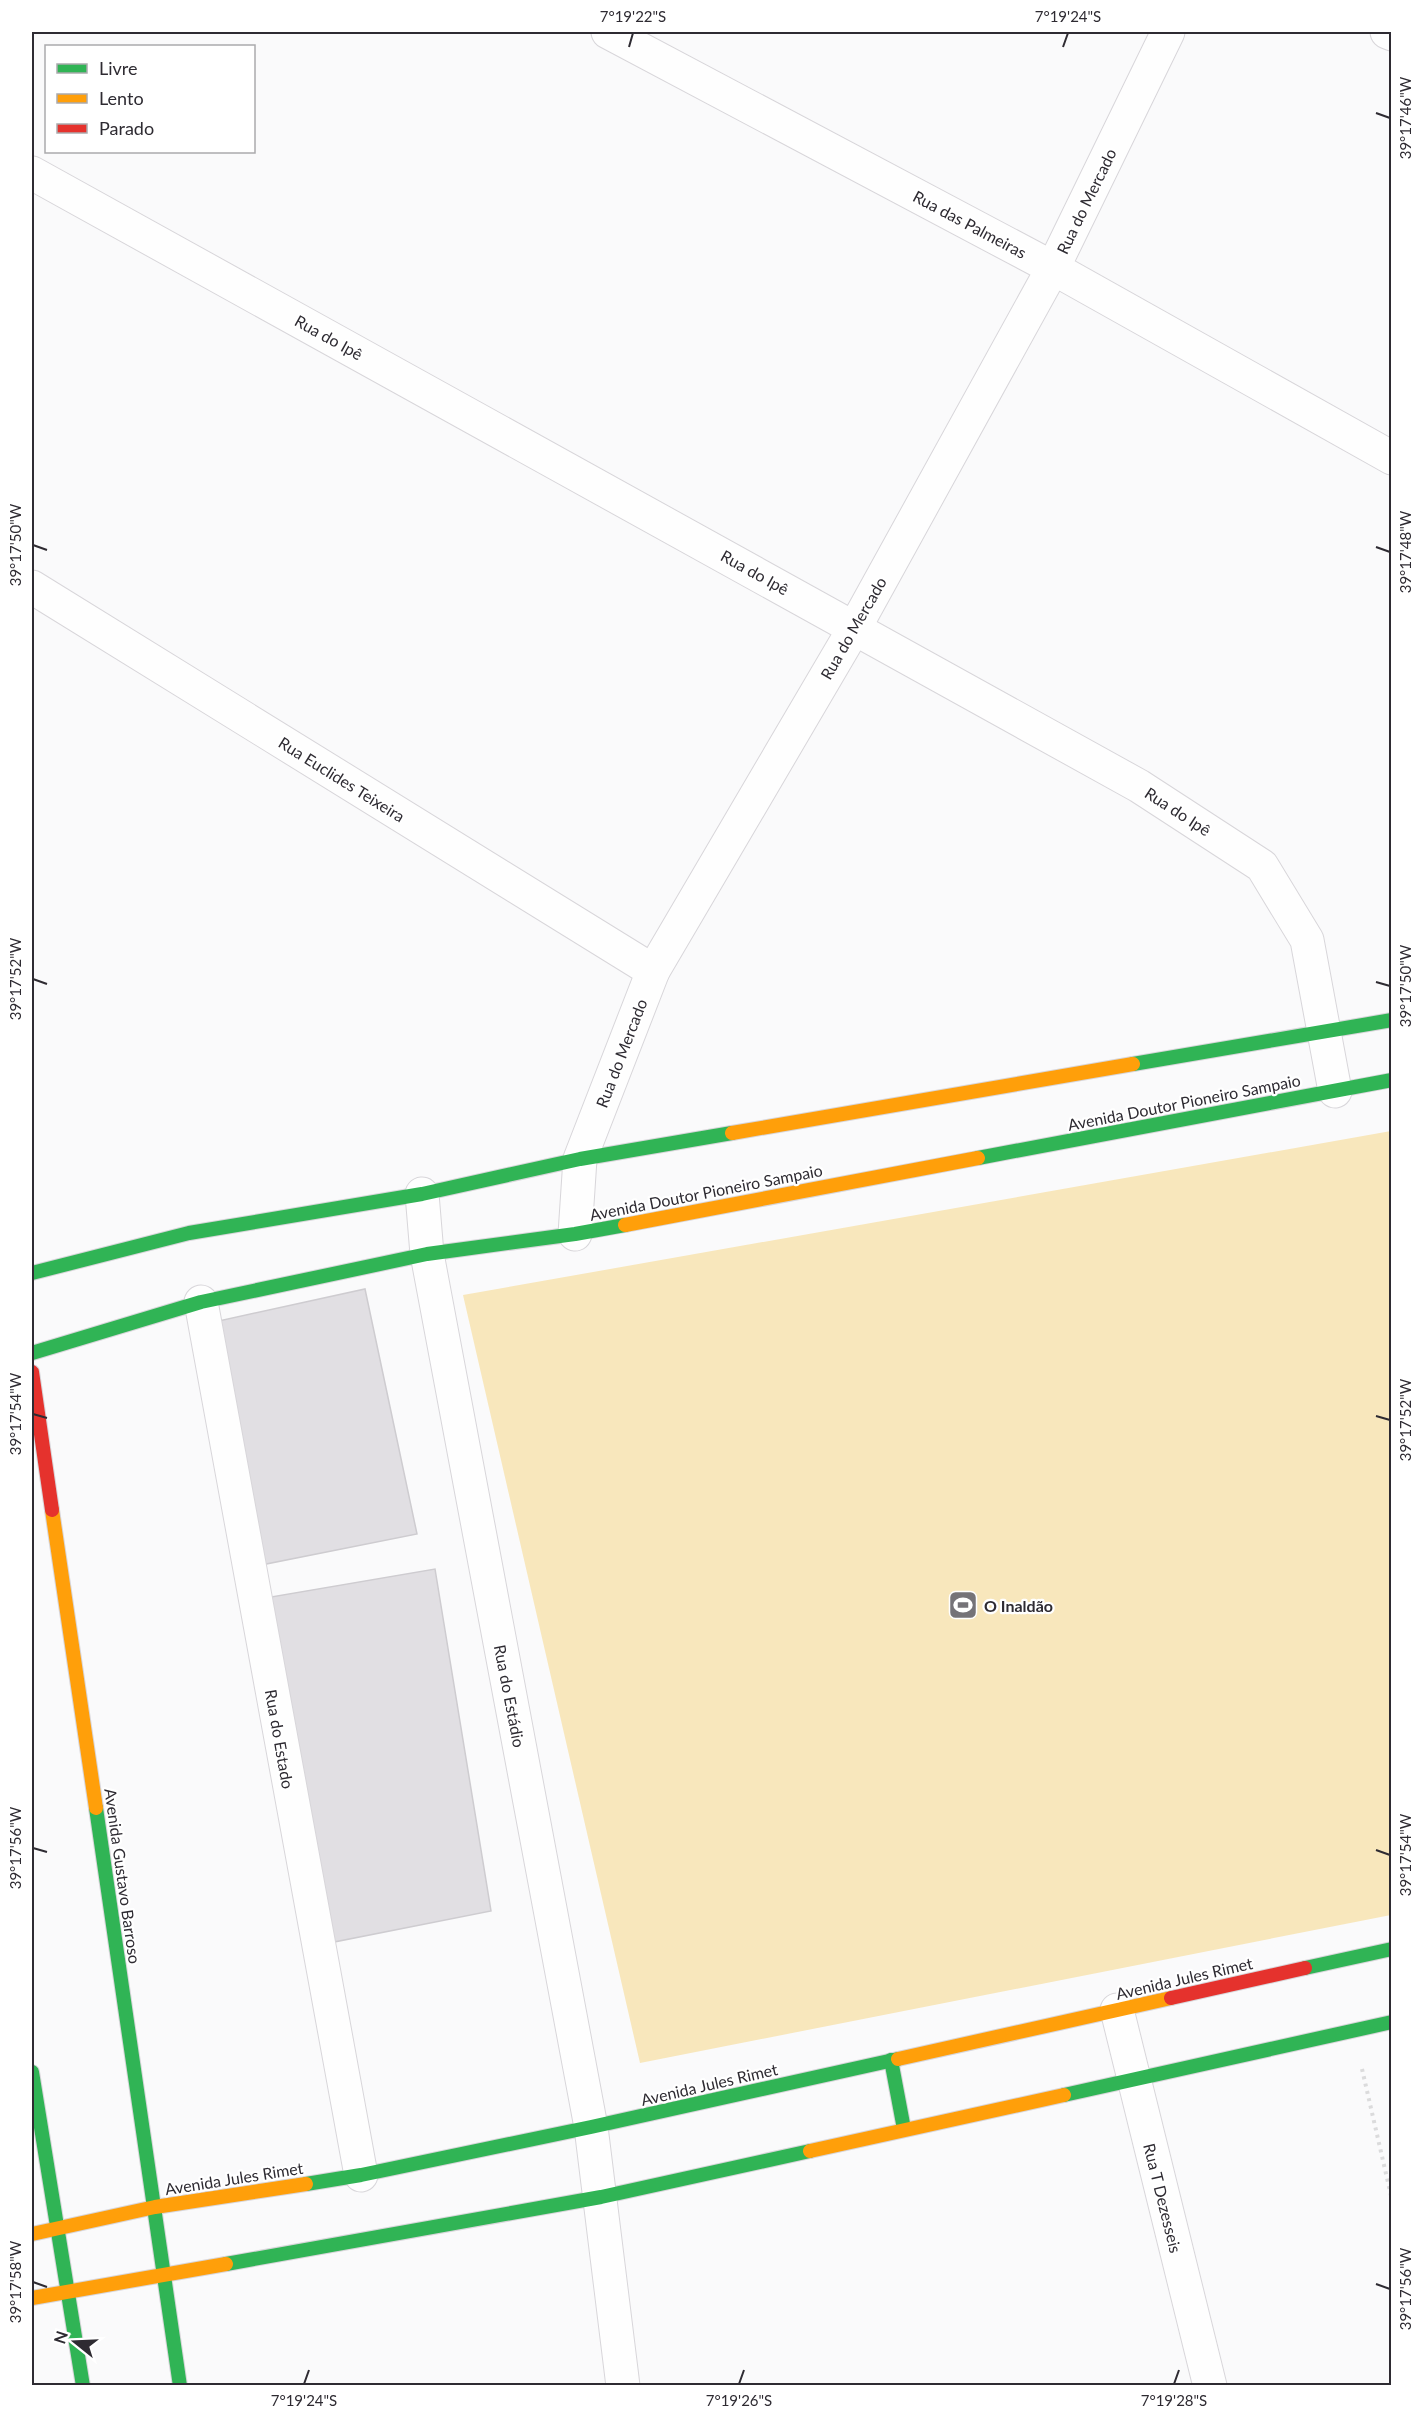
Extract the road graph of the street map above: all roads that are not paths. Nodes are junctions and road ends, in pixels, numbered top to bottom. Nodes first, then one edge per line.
1 (608, 32) edge
2 (1168, 32) edge
3 (1387, 32) edge
4 (1392, 34) edge
5 (32, 173) edge
6 (1053, 268) junction
7 (1392, 458) edge
8 (32, 587) edge
9 (855, 627) junction
10 (653, 971) junction
11 (1392, 1020) edge
12 (1324, 1033) junction
13 (1392, 1080) edge
14 (1335, 1091) junction
15 (580, 1159) junction
16 (422, 1194) junction
17 (575, 1234) junction
18 (427, 1254) junction
19 (32, 1273) edge
20 (201, 1302) junction
21 (32, 1353) edge
22 (32, 1372) edge
23 (1392, 1949) edge
24 (1117, 2010) junction
25 (1392, 2022) edge
26 (891, 2060) junction
27 (32, 2072) edge
28 (1134, 2078) junction
29 (591, 2127) junction
30 (904, 2129) junction
31 (361, 2175) junction
32 (601, 2197) junction
33 (155, 2207) junction
34 (58, 2229) junction
35 (32, 2234) edge
36 (164, 2274) junction
37 (69, 2292) junction
38 (32, 2298) edge
39 (83, 2385) edge
40 (180, 2385) edge
41 (623, 2385) edge
42 (1210, 2385) edge

1 - 6 street, Rua das Palmeiras
2 - 6 street, Rua do Mercado
3 - 4 street
5 - 9 street, Rua do Ipê
6 - 7 street, Rua das Palmeiras
6 - 9 street, Rua do Mercado
8 - 10 street, Rua Euclides Teixeira
9 - 10 street, Rua do Mercado
9 - 12 street, Rua do Ipê
10 - 15 street, Rua do Mercado
11 - 12 street
12 - 14 street, Rua do Ipê
12 - 15 street
13 - 14 street, Avenida Doutor Pioneiro Sampaio
14 - 17 street, Avenida Doutor Pioneiro Sampaio
15 - 16 street
15 - 17 street, Rua do Mercado
16 - 18 street, Rua do Estádio
16 - 19 street
17 - 18 street, Avenida Doutor Pioneiro Sampaio
18 - 20 street, Avenida Doutor Pioneiro Sampaio
18 - 29 street, Rua do Estádio
20 - 21 street, Avenida Doutor Pioneiro Sampaio
20 - 31 street, Rua do Estado
22 - 33 street, Avenida Gustavo Barroso
23 - 24 street, Avenida Jules Rimet
24 - 26 street, Avenida Jules Rimet
24 - 28 street, Rua T Dezesseis
25 - 28 street
26 - 29 street, Avenida Jules Rimet
26 - 30 street
27 - 34 street
28 - 30 street
28 - 42 street, Rua T Dezesseis
29 - 31 street, Avenida Jules Rimet
29 - 32 street, Rua do Estádio
30 - 32 street
31 - 33 street, Avenida Jules Rimet
32 - 36 street
32 - 41 street, Rua do Estádio
33 - 34 street, Avenida Jules Rimet
33 - 36 street, Avenida Gustavo Barroso
34 - 35 street, Avenida Jules Rimet
34 - 37 street
36 - 37 street
36 - 40 street, Avenida Gustavo Barroso
37 - 38 street
37 - 39 street

